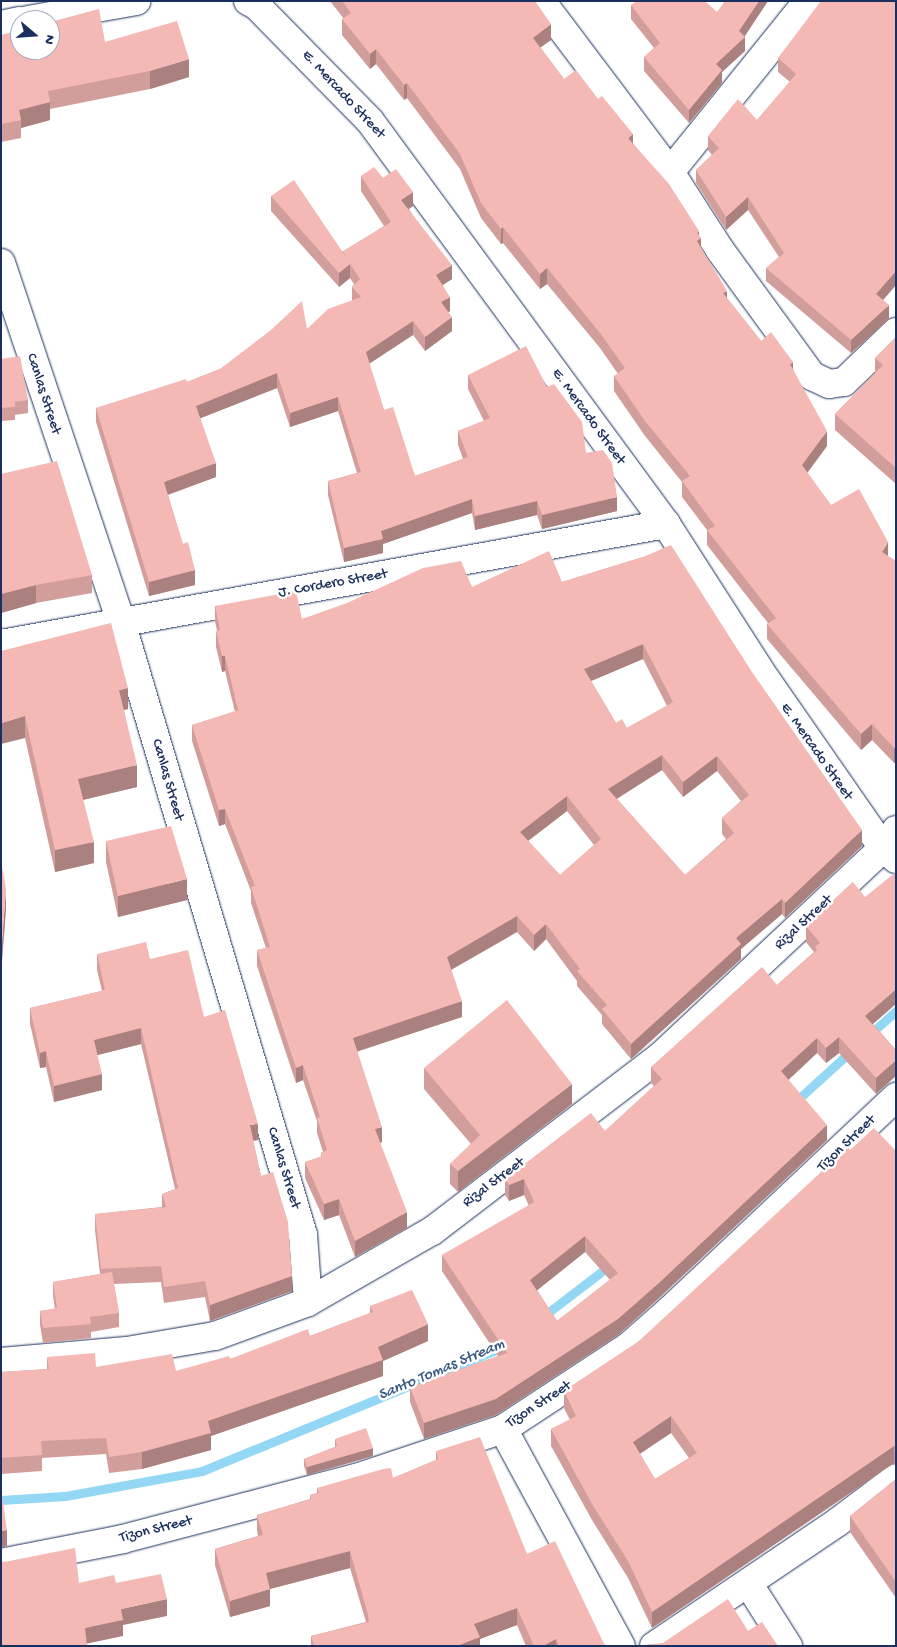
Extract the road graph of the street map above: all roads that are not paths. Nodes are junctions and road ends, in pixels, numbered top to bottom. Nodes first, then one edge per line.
1 (136, 1) edge
2 (248, 1) edge
3 (542, 1) edge
4 (808, 1) edge
5 (60, 14) edge
6 (670, 172) junction
7 (1, 263) edge
8 (896, 332) edge
9 (666, 524) junction
10 (121, 622) junction
11 (1, 644) edge
12 (891, 846) edge
13 (896, 1097) edge
14 (308, 1302) junction
15 (1, 1362) edge
16 (503, 1429) junction
17 (896, 1478) edge
18 (1, 1563) edge
19 (748, 1583) junction
20 (621, 1646) edge
21 (654, 1646) edge
22 (788, 1646) edge

1 - 5 street
2 - 9 street, E. Mercado Street
3 - 6 street
4 - 6 street
6 - 8 street
7 - 10 street, Canlas Street
9 - 10 street, J. Cordero Street
9 - 12 street, E. Mercado Street
10 - 11 street, J. Cordero Street
10 - 14 street, Canlas Street
12 - 14 street, Rizal Street
13 - 16 street, Tizon Street
14 - 15 street, Rizal Street
16 - 18 street, Tizon Street
16 - 20 street
17 - 19 street
19 - 21 street
19 - 22 street

